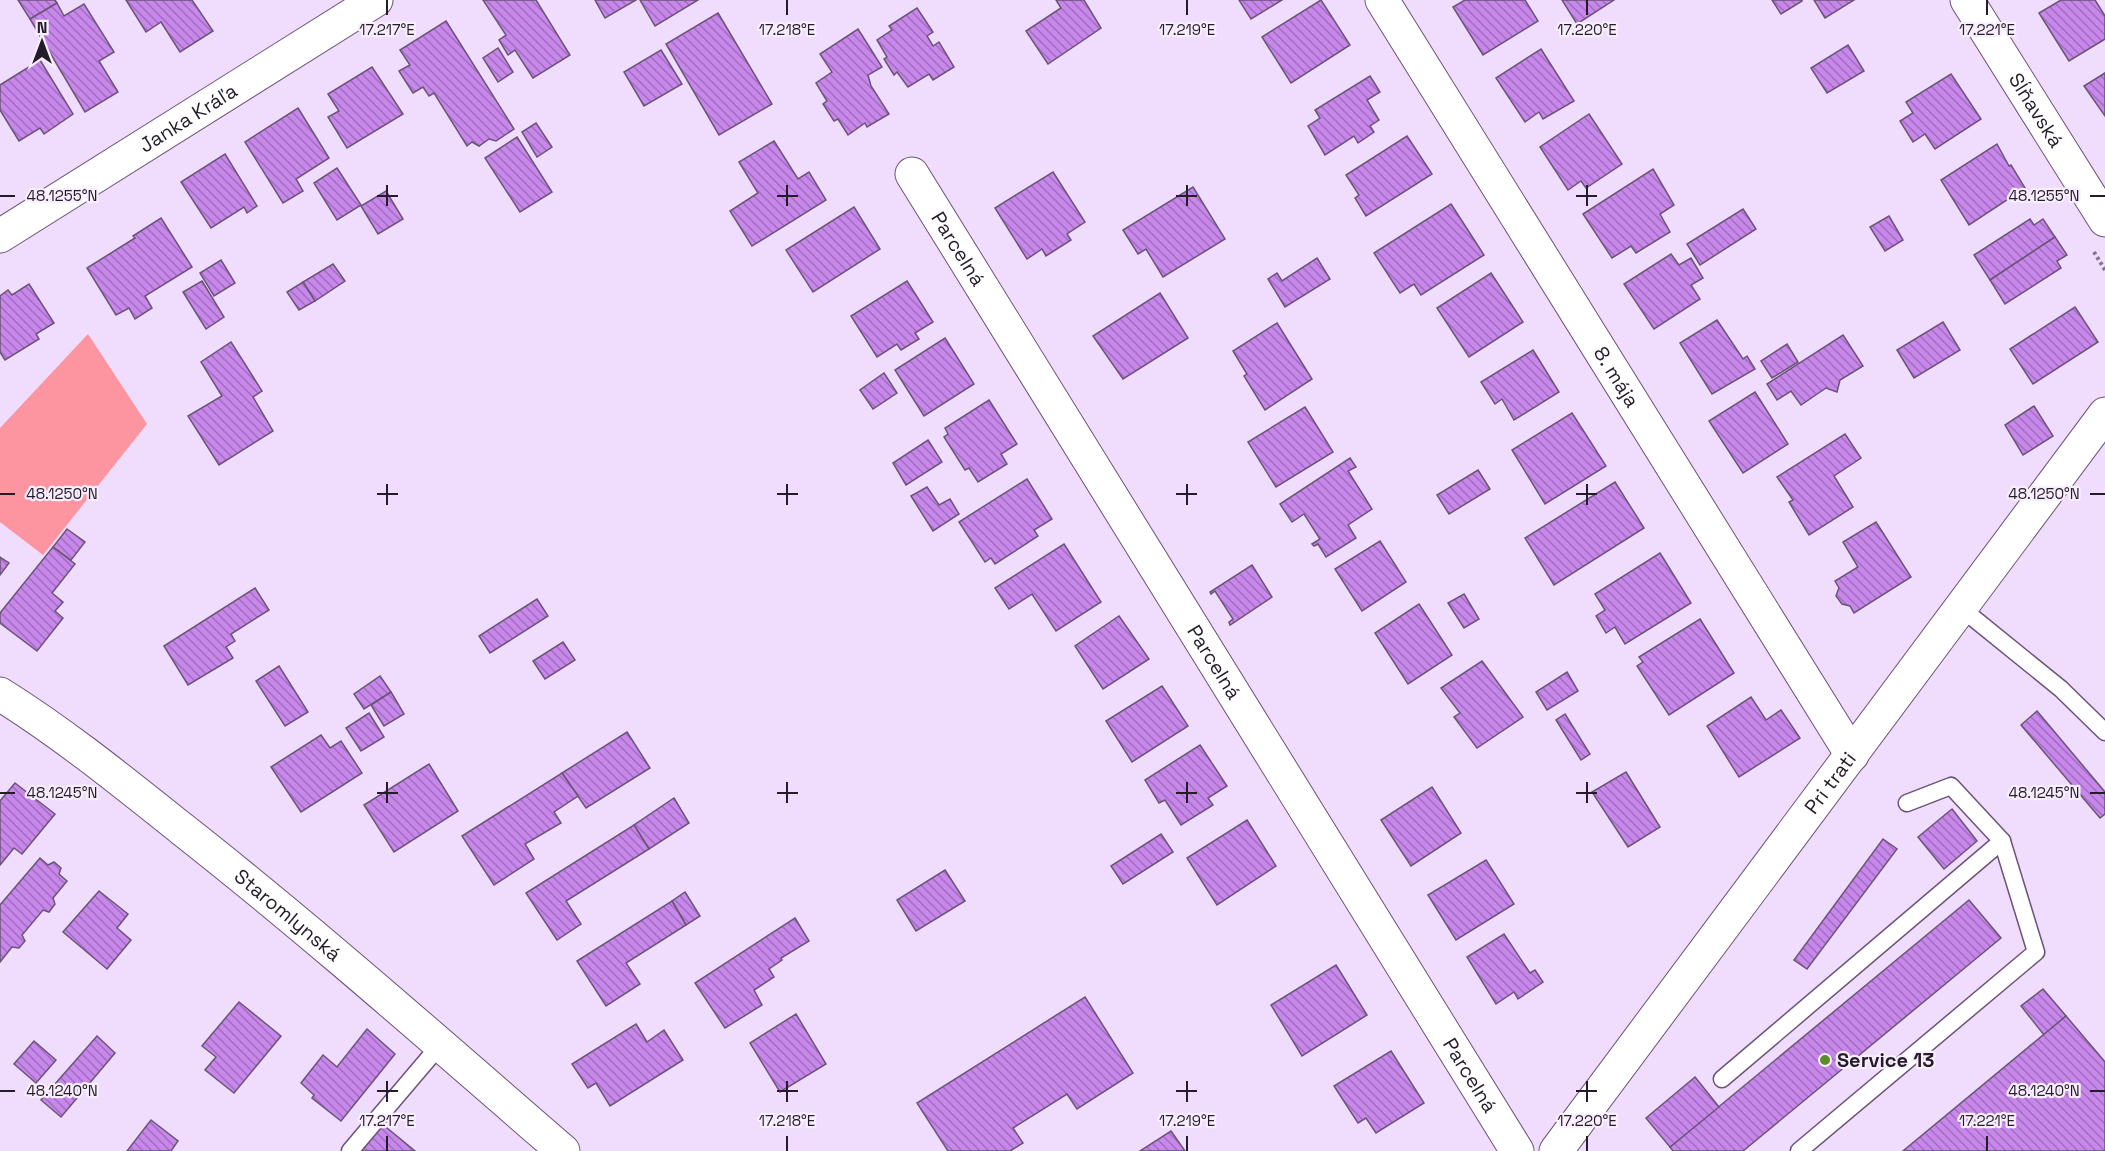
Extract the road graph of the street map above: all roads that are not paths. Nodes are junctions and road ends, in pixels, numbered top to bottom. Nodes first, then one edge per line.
1 (376, 0) edge
2 (1382, 0) edge
3 (1967, 0) edge
4 (912, 174) dead end
5 (2105, 220) edge
6 (0, 236) edge
7 (2105, 414) edge
8 (1961, 608) junction
9 (0, 694) edge
10 (2105, 732) edge
11 (1852, 755) junction
12 (1907, 803) dead end
13 (2002, 841) junction
14 (440, 1045) junction
15 (1722, 1079) dead end
16 (350, 1151) edge
17 (562, 1151) edge
18 (1517, 1151) edge
19 (1556, 1151) edge
20 (1799, 1151) edge

1 - 6 street, Janka Kráľa
2 - 11 street, 8. mája
3 - 5 street, Sĺňavská
4 - 18 street, Parcelná
7 - 8 street, Pri trati
8 - 10 lane
8 - 11 street, Pri trati
9 - 14 street, Staromlynská
11 - 19 street, Pri trati
12 - 13 lane
13 - 15 lane
13 - 20 lane
14 - 16 lane
14 - 17 street, Staromlynská

